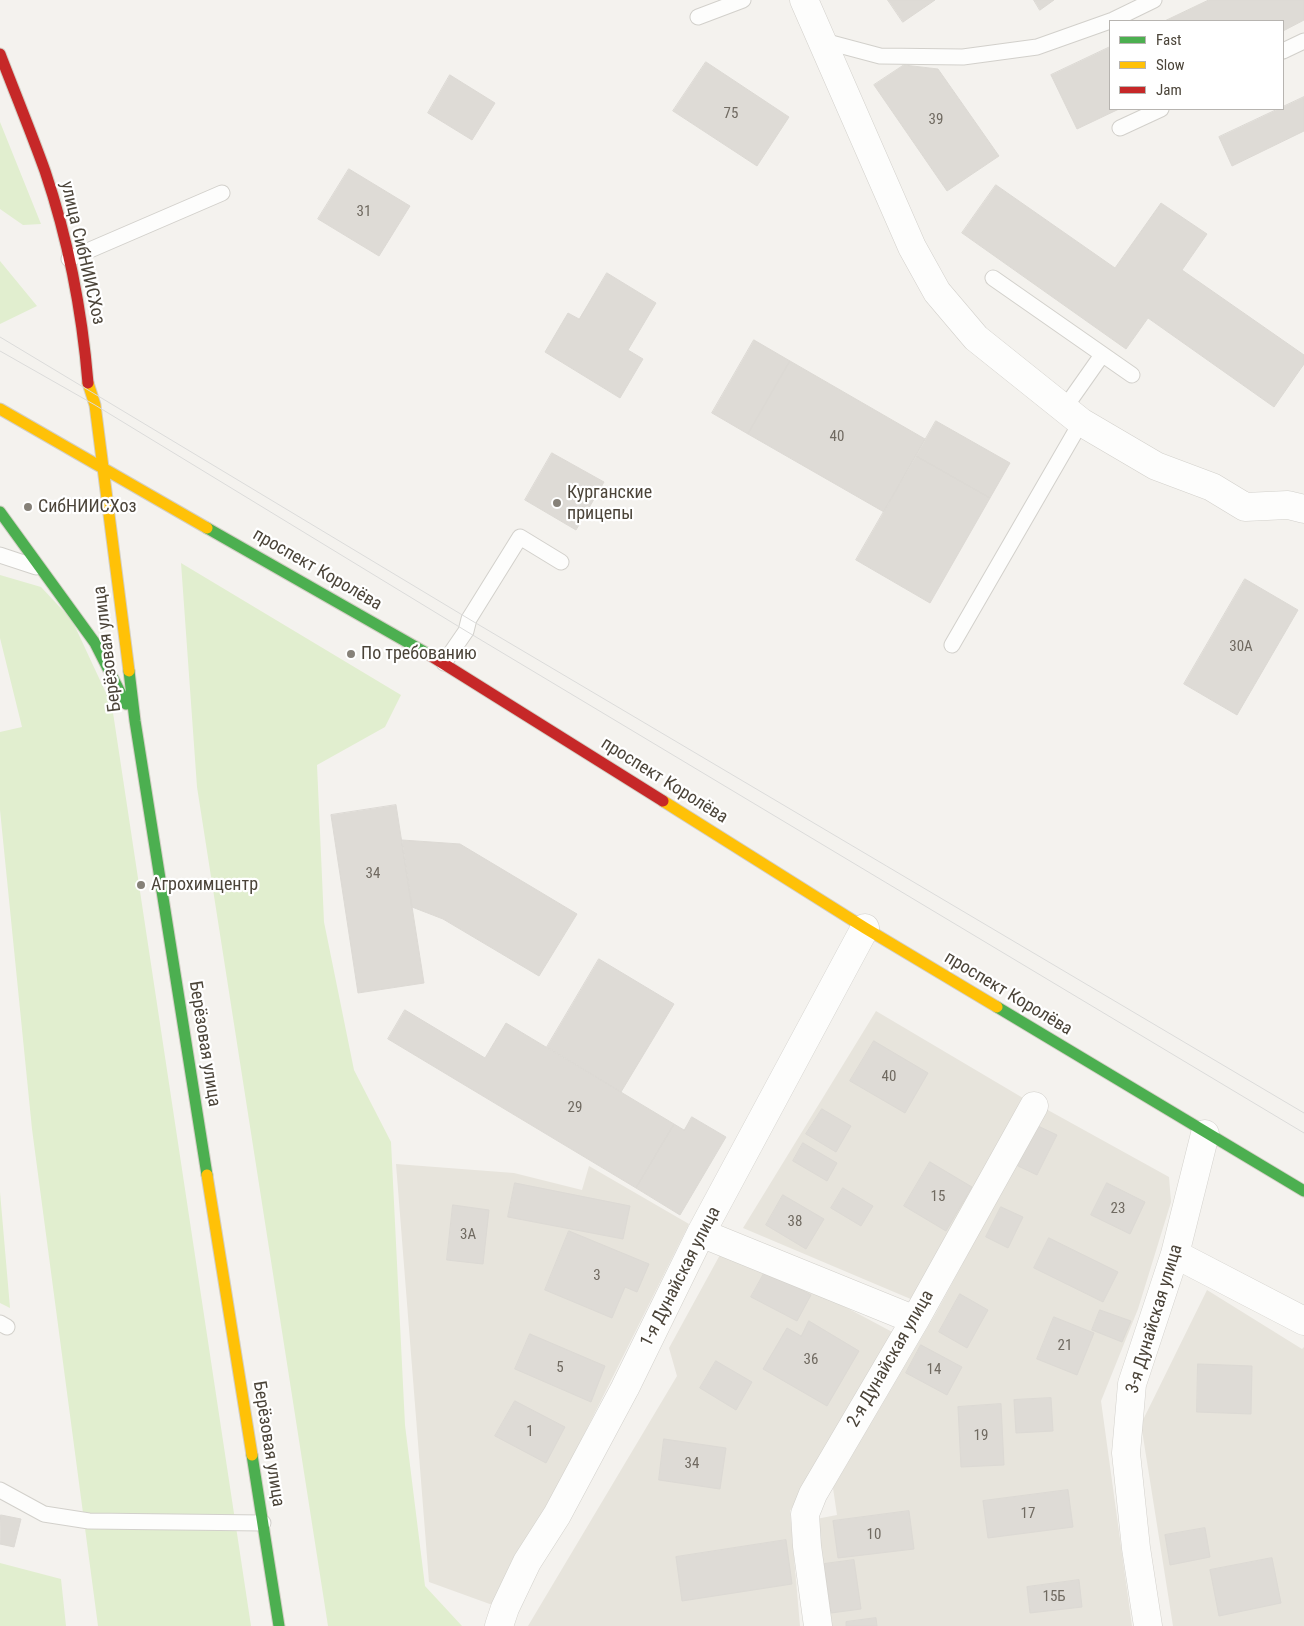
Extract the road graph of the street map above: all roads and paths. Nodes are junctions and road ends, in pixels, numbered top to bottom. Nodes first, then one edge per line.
1 (743, 0) edge
2 (804, 0) edge
3 (1154, 0) edge
4 (698, 17) dead end
5 (1114, 20) edge
6 (1109, 22) edge
7 (820, 40) junction
8 (1304, 41) edge
9 (1284, 51) edge
10 (0, 54) edge
11 (1159, 110) edge
12 (1120, 128) dead end
13 (222, 193) dead end
14 (69, 259) junction
15 (993, 278) dead end
16 (1102, 355) junction
17 (1132, 375) dead end
18 (0, 409) edge
19 (1073, 416) junction
20 (102, 467) junction
21 (1304, 509) edge
22 (0, 512) edge
23 (0, 554) edge
24 (561, 562) dead end
25 (41, 569) junction
26 (952, 645) dead end
27 (444, 663) junction
28 (134, 721) junction
29 (865, 928) junction
30 (1034, 1106) dead end
31 (1205, 1134) junction
32 (1304, 1191) edge
33 (702, 1233) junction
34 (1175, 1254) junction
35 (915, 1320) junction
36 (1304, 1321) edge
37 (0, 1490) edge
38 (263, 1523) junction
39 (279, 1626) edge
40 (498, 1626) edge
41 (818, 1626) edge
42 (1148, 1626) edge

1 - 4 lane
2 - 7 street
3 - 5 lane
6 - 7 lane
7 - 19 street
8 - 9 lane
10 - 14 main road, улица СибНИИСХоз
11 - 12 lane
13 - 14 lane
14 - 20 main road, улица СибНИИСХоз
15 - 16 lane
16 - 17 lane
16 - 19 lane
18 - 20 main road, проспект Королёва
19 - 21 street
19 - 26 lane
20 - 27 main road, проспект Королёва
20 - 28 main road, Берёзовая улица
22 - 25 main road
23 - 25 lane
24 - 27 lane
25 - 28 main road
27 - 29 main road, проспект Королёва
28 - 38 main road, Берёзовая улица
29 - 31 main road, проспект Королёва
29 - 33 street, 1-я Дунайская улица
30 - 35 street, 2-я Дунайская улица
31 - 32 main road, проспект Королёва
31 - 34 street, 3-я Дунайская улица
33 - 35 street
33 - 40 street, 1-я Дунайская улица
34 - 36 street
34 - 42 street, 3-я Дунайская улица
35 - 41 street, 2-я Дунайская улица
37 - 38 lane
38 - 39 main road, Берёзовая улица

